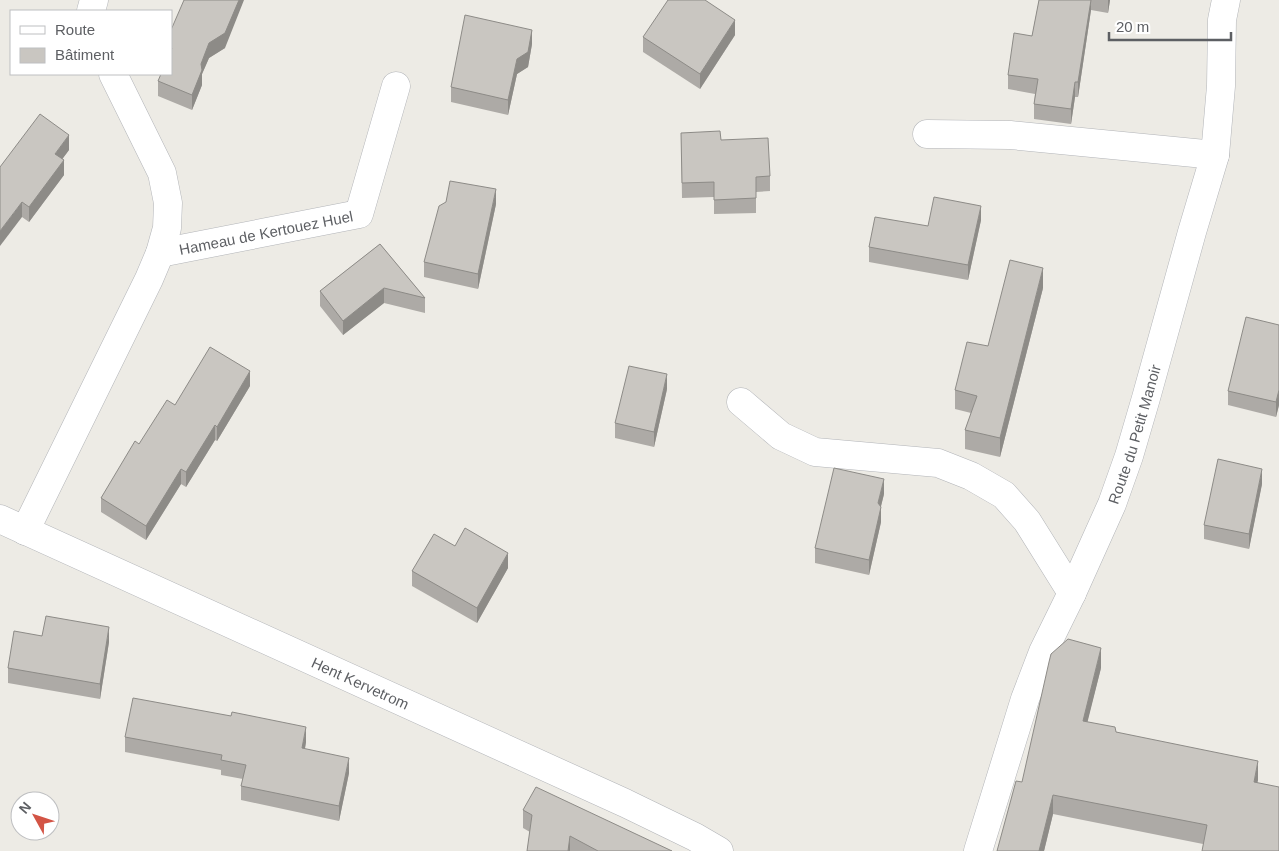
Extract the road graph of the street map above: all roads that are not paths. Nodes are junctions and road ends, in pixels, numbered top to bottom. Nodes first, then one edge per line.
1 (1226, 0) edge
2 (113, 75) edge
3 (396, 86) dead end
4 (926, 134) dead end
5 (1214, 155) junction
6 (160, 253) junction
7 (741, 402) dead end
8 (0, 519) edge
9 (25, 531) junction
10 (1072, 593) junction
11 (719, 851) edge
12 (978, 851) edge

1 - 5 street, Route du Petit Manoir
2 - 6 street, Hameau de Kertouez Huel
3 - 6 street, Hameau de Kertouez Huel
4 - 5 street
5 - 10 street, Route du Petit Manoir
6 - 9 street, Hameau de Kertouez Huel
7 - 10 street
8 - 9 street, Hent Kervetrom
9 - 11 street, Hent Kervetrom
10 - 12 street, Route du Petit Manoir

